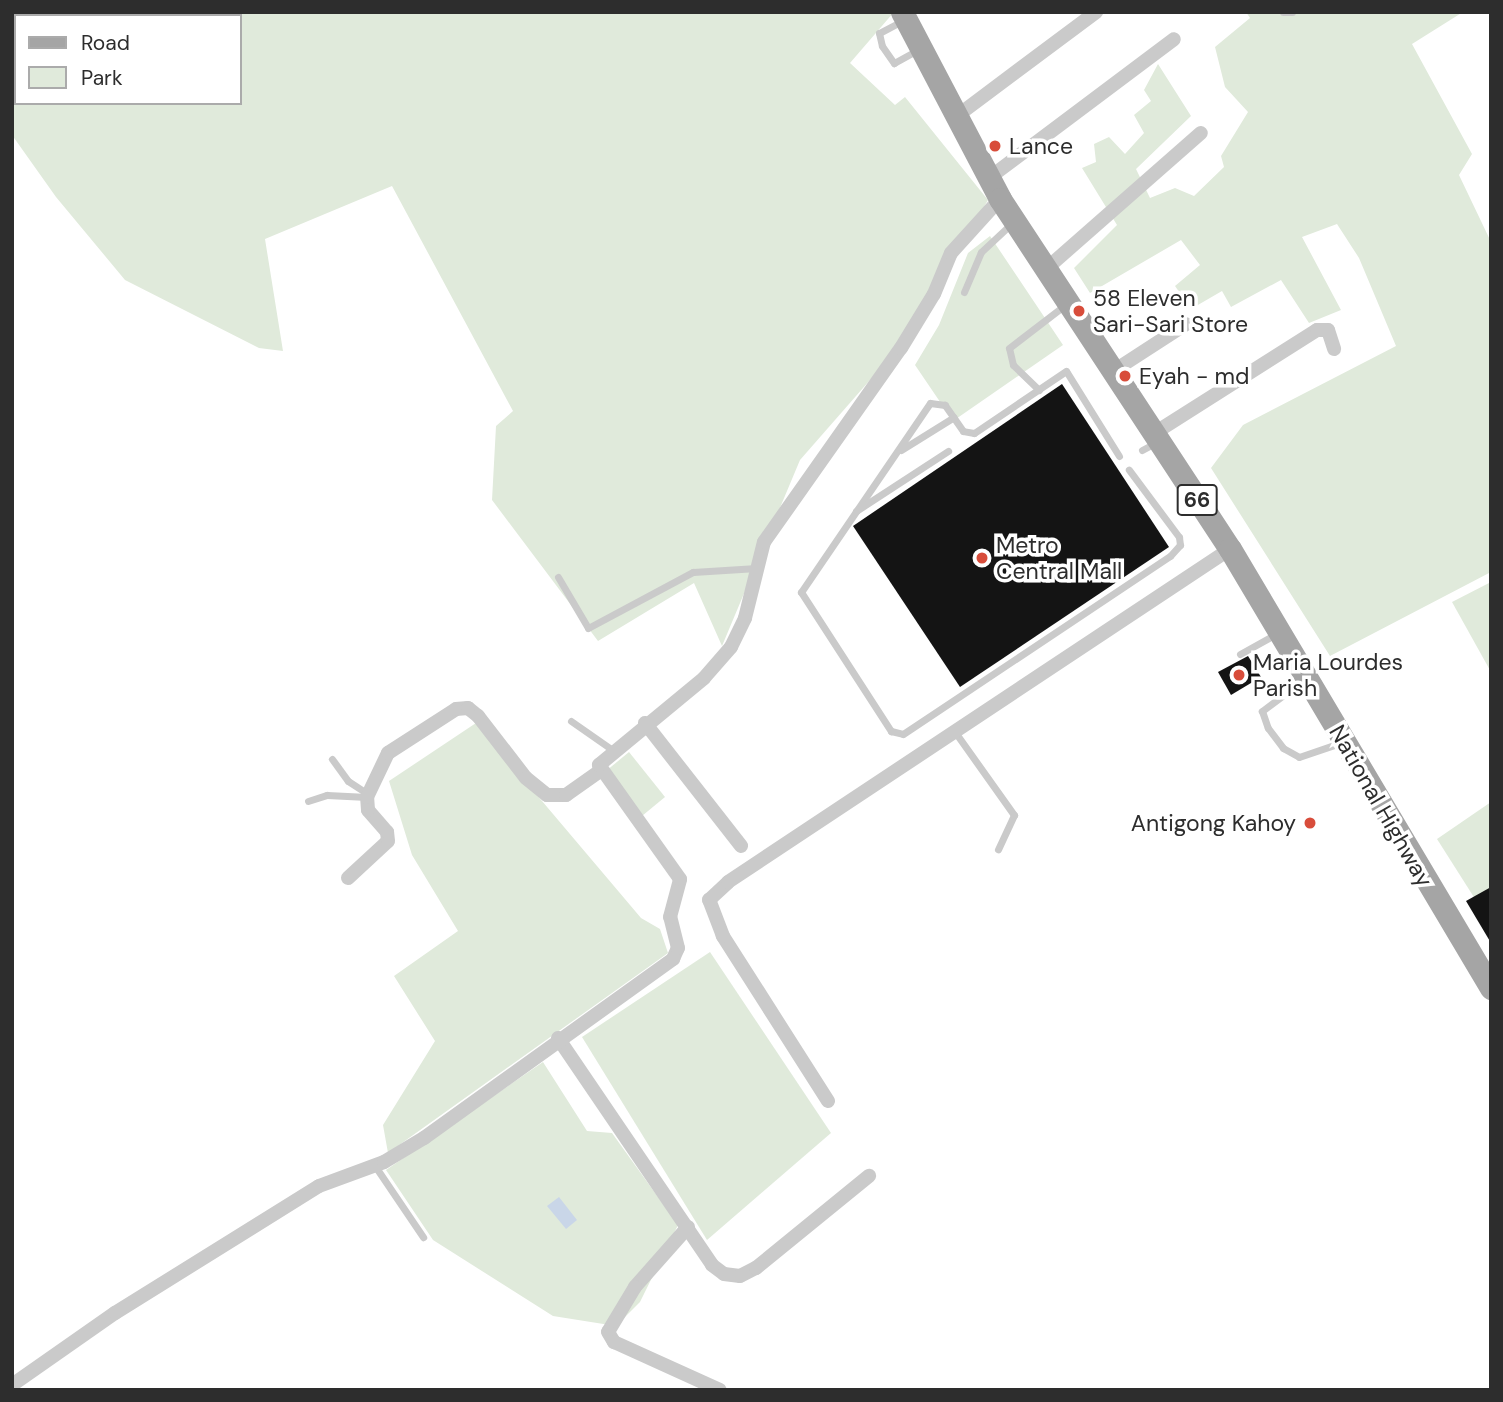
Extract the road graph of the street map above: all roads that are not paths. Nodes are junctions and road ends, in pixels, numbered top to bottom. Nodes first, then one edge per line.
1 (1096, 12) edge
2 (1283, 12) edge
3 (1292, 12) edge
4 (904, 16) edge
5 (1174, 39) dead end
6 (920, 48) junction
7 (957, 116) junction
8 (1201, 133) dead end
9 (989, 178) junction
10 (1000, 199) junction
11 (1014, 221) junction
12 (1046, 269) junction
13 (964, 292) dead end
14 (1069, 303) junction
15 (1186, 324) dead end
16 (1334, 349) dead end
17 (1112, 372) junction
18 (1039, 390) junction
19 (954, 418) junction
20 (1151, 442) junction
21 (948, 451) dead end
22 (896, 453) junction
23 (1119, 456) dead end
24 (1129, 470) dead end
25 (853, 513) junction
26 (1230, 549) junction
27 (757, 568) junction
28 (558, 577) dead end
29 (1280, 632) junction
30 (1240, 654) dead end
31 (1306, 679) junction
32 (571, 721) dead end
33 (645, 723) junction
34 (955, 732) junction
35 (1343, 741) junction
36 (614, 751) junction
37 (332, 759) dead end
38 (600, 771) junction
39 (368, 795) junction
40 (308, 801) dead end
41 (741, 846) dead end
42 (998, 849) dead end
43 (348, 878) dead end
44 (1491, 988) edge
45 (558, 1038) junction
46 (828, 1101) dead end
47 (374, 1166) junction
48 (869, 1176) dead end
49 (688, 1227) junction
50 (423, 1237) dead end
51 (12, 1385) edge
52 (720, 1390) edge

1 - 7 street
2 - 3 lane
4 - 6 main road, National Highway / 66
4 - 6 lane
5 - 9 street
6 - 7 main road, National Highway / 66
7 - 9 main road, National Highway / 66
8 - 12 street
9 - 10 main road, National Highway / 66
10 - 11 main road, National Highway / 66
10 - 27 street
11 - 12 main road, National Highway / 66
11 - 13 lane
12 - 14 main road, National Highway / 66
14 - 17 main road, National Highway / 66
14 - 18 lane
15 - 17 street
16 - 20 street
17 - 20 main road, National Highway / 66
18 - 19 lane
18 - 23 lane
19 - 22 lane
19 - 22 lane
20 - 26 main road, National Highway / 66
21 - 25 lane
22 - 25 lane
24 - 25 lane
26 - 29 main road, National Highway / 66
26 - 34 street
27 - 28 lane
27 - 33 street
29 - 30 lane
29 - 31 main road, National Highway / 66
31 - 35 main road, National Highway / 66
31 - 35 lane
32 - 36 lane
33 - 36 street
33 - 41 street
34 - 42 lane
34 - 46 street
35 - 44 main road, National Highway / 66
36 - 38 street
37 - 39 lane
38 - 39 street
38 - 45 street
39 - 40 lane
39 - 43 street
45 - 47 street
45 - 49 street
47 - 50 lane
47 - 51 street
48 - 49 street
49 - 52 street

